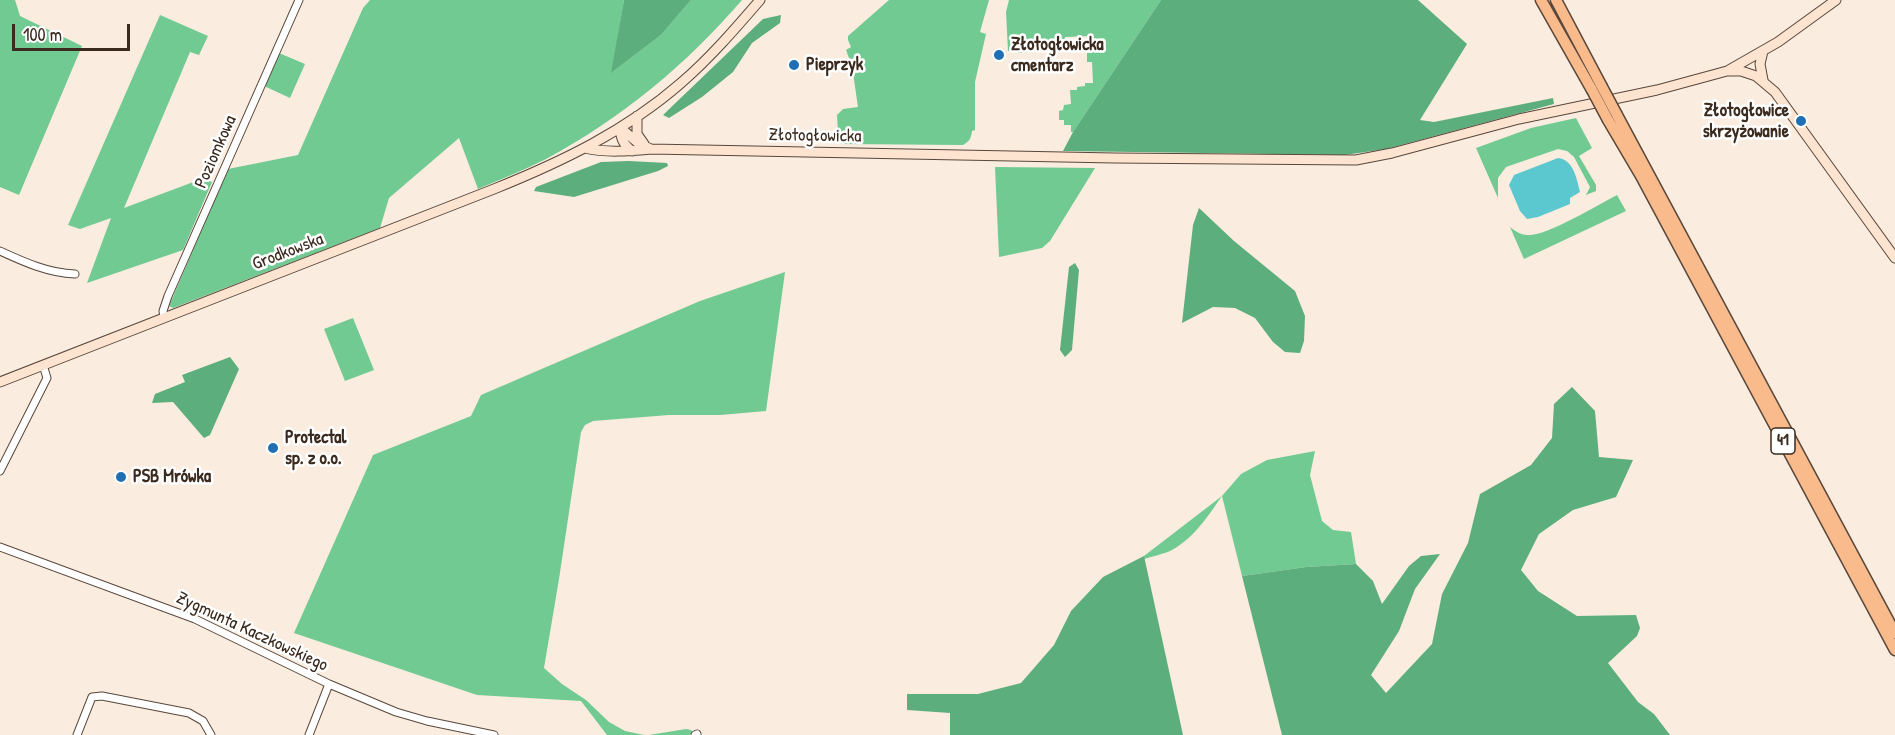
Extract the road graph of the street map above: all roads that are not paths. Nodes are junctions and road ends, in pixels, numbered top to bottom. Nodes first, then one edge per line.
1 (299, 0) edge
2 (760, 0) edge
3 (1541, 0) edge
4 (1556, 0) edge
5 (1836, 0) edge
6 (1763, 51) junction
7 (1727, 71) junction
8 (1763, 80) junction
9 (1596, 87) junction
10 (637, 116) junction
11 (1612, 118) junction
12 (620, 128) junction
13 (585, 148) junction
14 (651, 149) junction
15 (632, 151) junction
16 (0, 251) edge
17 (1895, 258) edge
18 (75, 274) dead end
19 (164, 317) junction
20 (43, 365) junction
21 (0, 382) edge
22 (0, 471) edge
23 (0, 547) edge
24 (1895, 633) edge
25 (1895, 650) edge
26 (329, 684) junction
27 (77, 735) edge
28 (211, 735) edge
29 (309, 735) edge
30 (494, 735) edge

1 - 19 street, Poziomkowa
2 - 10 main road, Grodkowska
3 - 9 main road, 41
4 - 9 main road, 41
5 - 6 main road
6 - 7 main road
6 - 8 main road
7 - 8 main road
7 - 14 main road, Złotogłowicka
8 - 17 main road
9 - 11 main road, 41, bridge
10 - 12 main road, Grodkowska
10 - 14 main road
11 - 24 main road, 41
11 - 25 main road, 41
12 - 13 main road, Grodkowska
12 - 14 main road
12 - 15 main road
13 - 15 main road, Złotogłowicka
13 - 19 main road, Grodkowska
14 - 15 main road, Złotogłowicka
16 - 18 street
19 - 20 main road, Grodkowska
20 - 21 main road, Grodkowska
20 - 22 street
23 - 26 street, Zygmunta Kaczkowskiego
26 - 29 street
26 - 30 street, Zygmunta Kaczkowskiego
27 - 28 street

